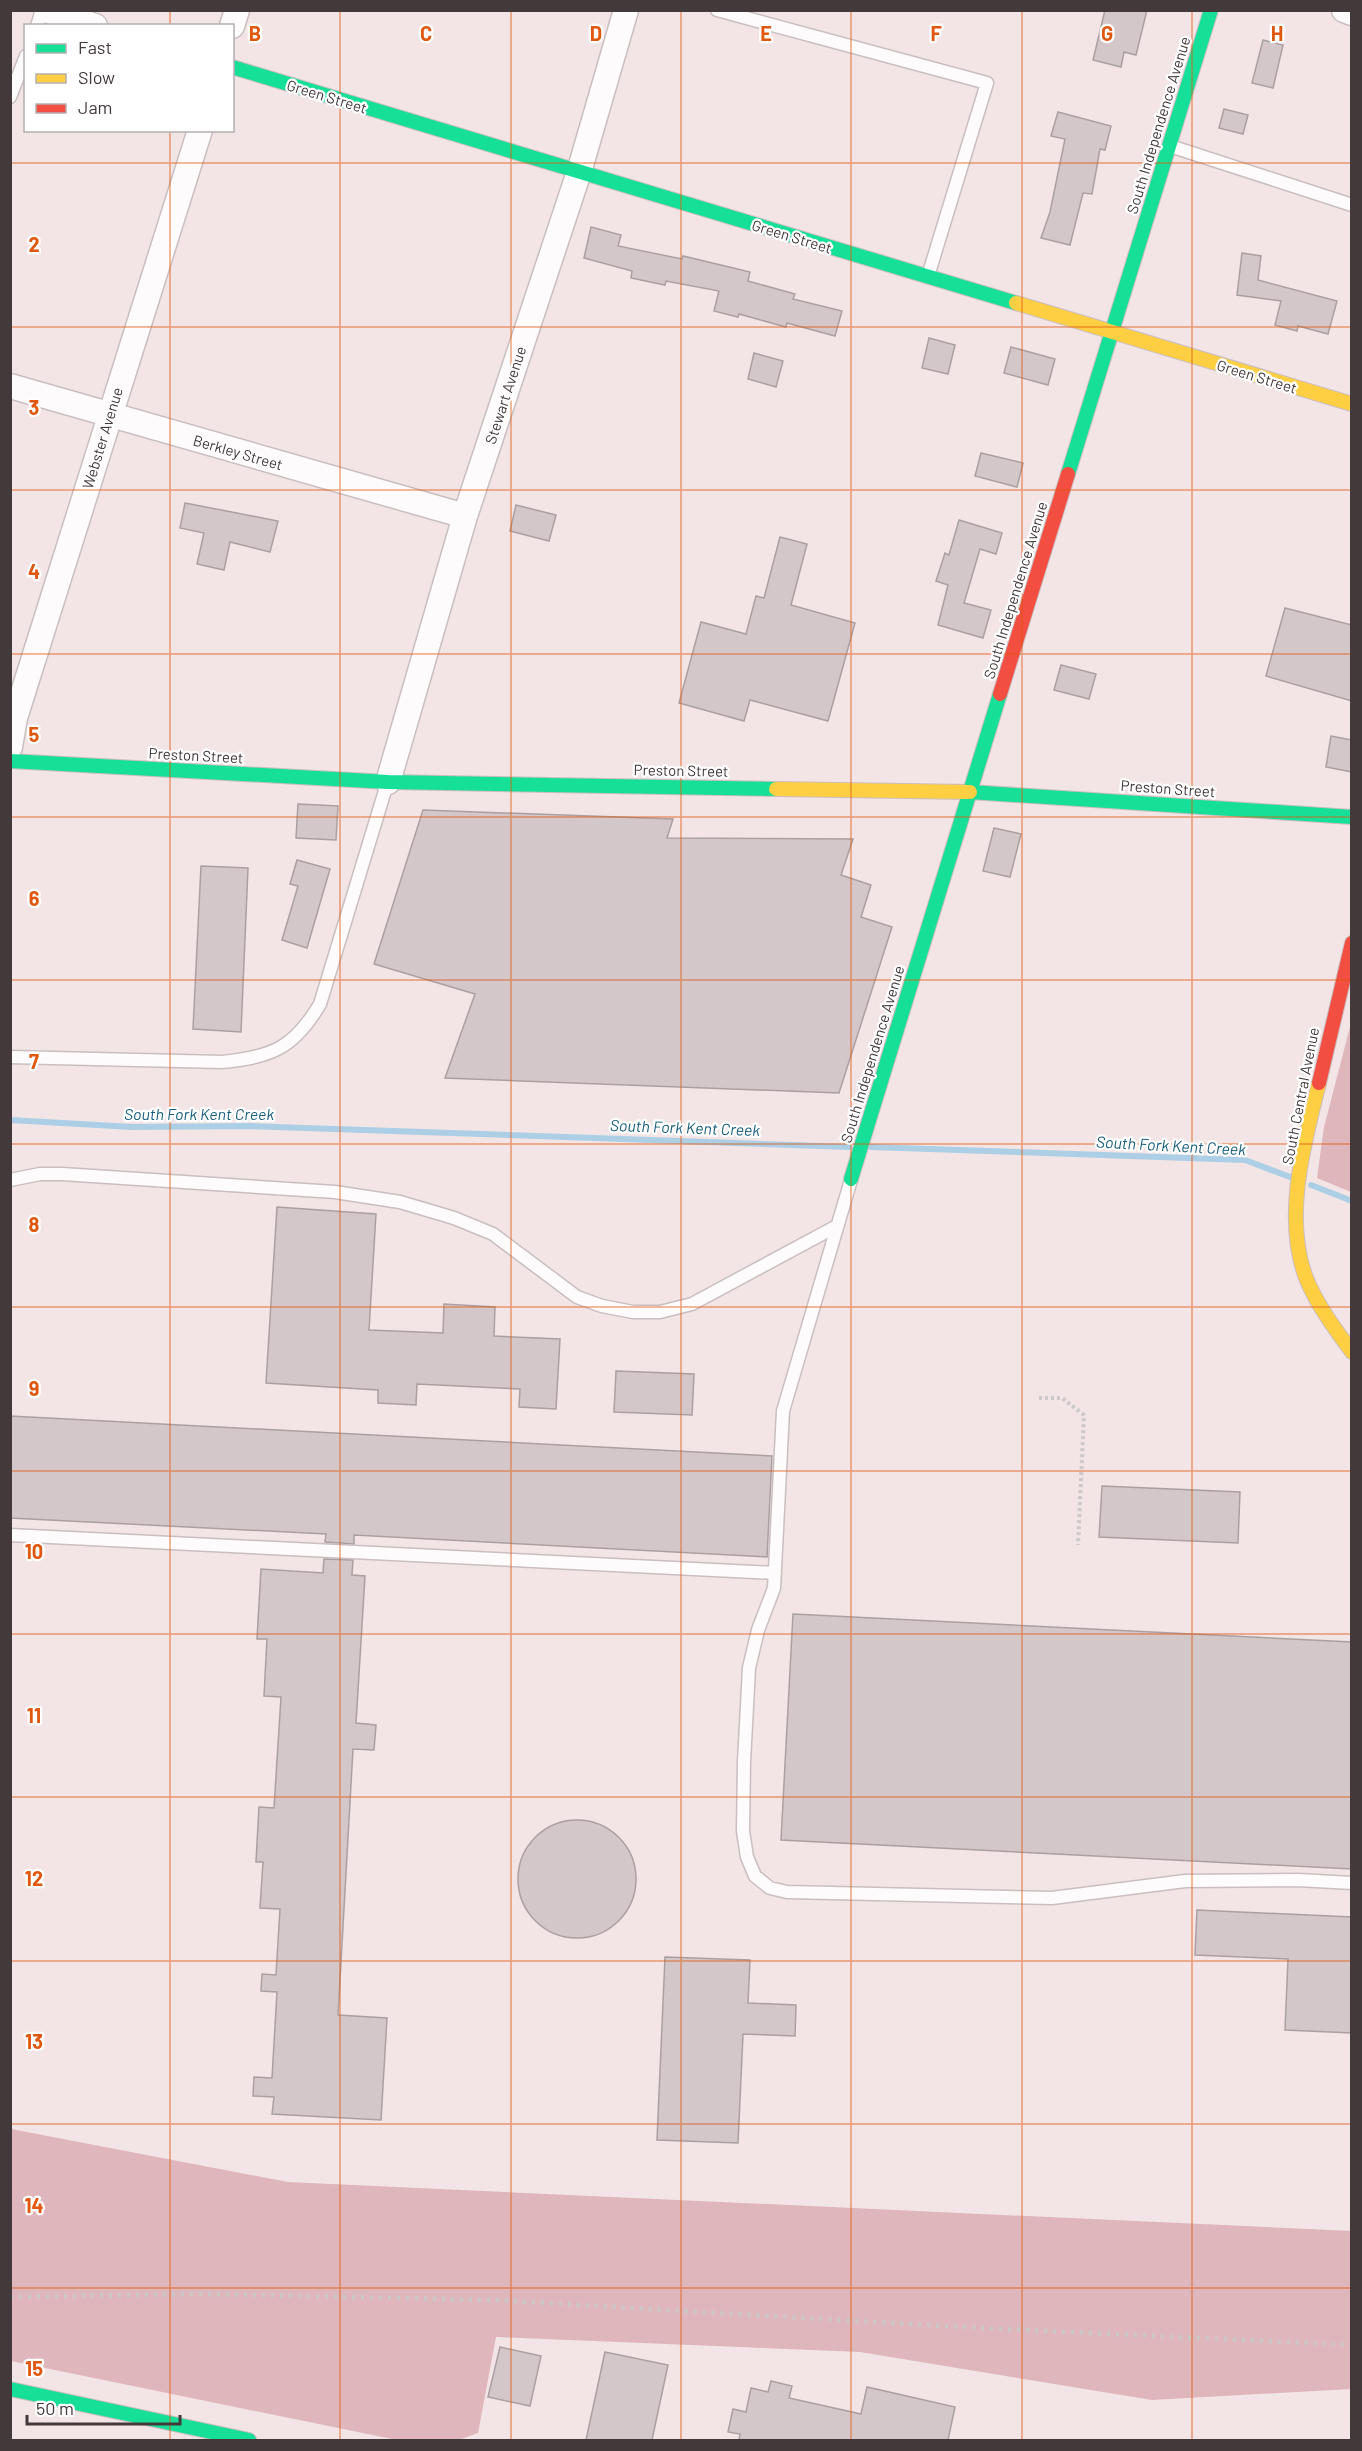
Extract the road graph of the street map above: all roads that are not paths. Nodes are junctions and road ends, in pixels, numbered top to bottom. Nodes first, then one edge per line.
1 (44, 10) edge
2 (626, 10) edge
3 (717, 10) edge
4 (1211, 10) edge
5 (1344, 10) edge
6 (1352, 13) edge
7 (38, 24) edge
8 (89, 24) edge
9 (24, 61) edge
10 (234, 68) edge
11 (10, 97) edge
12 (199, 132) edge
13 (1169, 146) junction
14 (579, 172) junction
15 (1352, 205) edge
16 (927, 277) junction
17 (1112, 333) junction
18 (10, 386) edge
19 (1352, 404) edge
20 (108, 416) junction
21 (465, 516) junction
22 (10, 747) edge
23 (10, 762) edge
24 (388, 782) junction
25 (970, 792) junction
26 (1352, 817) edge
27 (1352, 943) edge
28 (10, 1057) edge
29 (851, 1179) joint
30 (10, 1180) edge
31 (836, 1227) junction
32 (1352, 1352) edge
33 (10, 1535) edge
34 (775, 1573) junction
35 (1352, 1883) edge
36 (10, 2389) edge
37 (249, 2440) edge

1 - 7 lane
1 - 8 street
2 - 14 street, Stewart Avenue
3 - 16 lane
4 - 13 street, South Independence Avenue
5 - 6 street
9 - 11 lane
10 - 14 street, Green Street
12 - 20 street, Webster Avenue
13 - 15 lane
13 - 17 street, South Independence Avenue
14 - 16 street, Green Street
14 - 21 street, Stewart Avenue
16 - 17 street, Green Street
17 - 19 street, Green Street
17 - 25 street, South Independence Avenue
18 - 20 street, Berkley Street
20 - 21 street, Berkley Street
20 - 22 street, Webster Avenue
21 - 24 street, Stewart Avenue
23 - 24 street, Preston Street
24 - 25 street, Preston Street
24 - 28 lane
25 - 26 street, Preston Street
25 - 29 street, South Independence Avenue
27 - 32 street, South Central Avenue
29 - 31 lane
30 - 31 lane
31 - 34 lane
33 - 34 lane
34 - 35 lane
36 - 37 street

